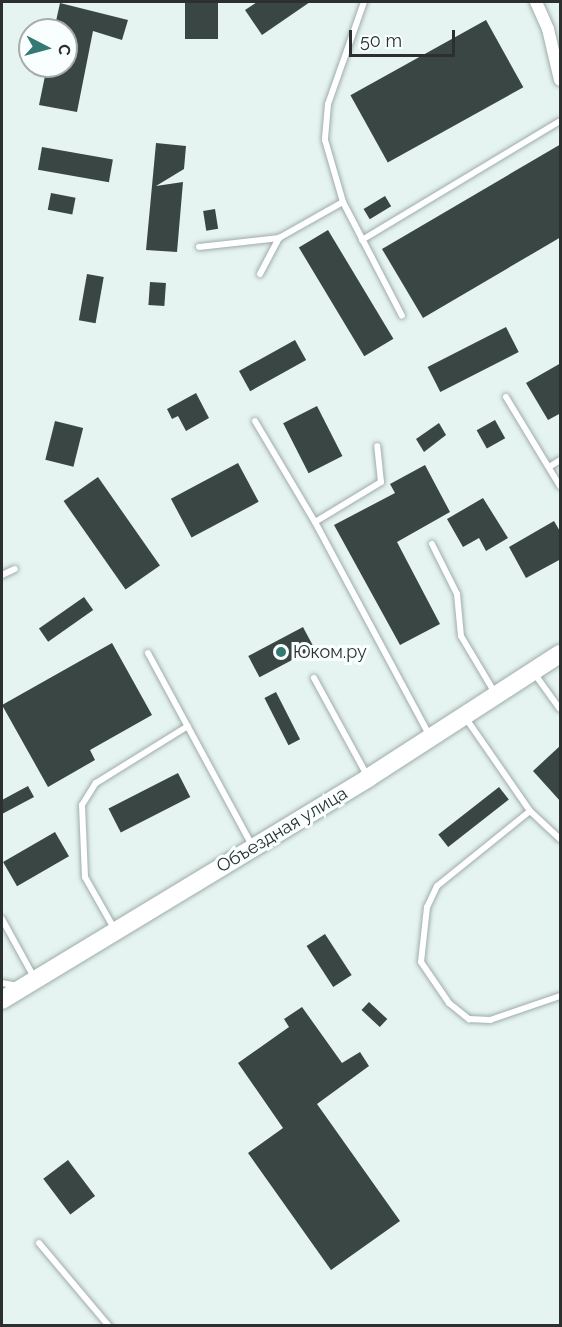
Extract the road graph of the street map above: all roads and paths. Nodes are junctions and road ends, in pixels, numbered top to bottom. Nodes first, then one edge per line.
1 (364, 2) edge
2 (536, 2) edge
3 (561, 80) edge
4 (561, 122) edge
5 (343, 202) junction
6 (279, 238) junction
7 (362, 240) junction
8 (199, 247) dead end
9 (260, 274) dead end
10 (402, 316) dead end
11 (506, 397) dead end
12 (255, 421) dead end
13 (377, 446) dead end
14 (561, 460) edge
15 (549, 467) junction
16 (561, 486) edge
17 (315, 522) junction
18 (432, 544) dead end
19 (15, 569) dead end
20 (2, 575) edge
21 (148, 653) dead end
22 (561, 654) edge
23 (534, 672) junction
24 (314, 678) dead end
25 (497, 696) junction
26 (561, 709) edge
27 (465, 717) junction
28 (188, 726) junction
29 (431, 739) junction
30 (368, 778) junction
31 (530, 811) junction
32 (561, 839) edge
33 (253, 847) junction
34 (2, 919) edge
35 (116, 930) junction
36 (2, 983) edge
37 (30, 983) junction
38 (561, 996) edge
39 (2, 1000) edge
40 (39, 1243) dead end
41 (109, 1326) edge

1 - 5 lane
2 - 3 street
4 - 7 lane
5 - 6 lane
5 - 7 lane
6 - 8 lane
6 - 9 lane
7 - 10 lane
11 - 15 lane
12 - 17 lane
13 - 17 lane
14 - 15 lane
15 - 16 lane
17 - 29 lane
18 - 25 lane
19 - 20 lane
21 - 28 lane
22 - 23 main road, Объездная улица
23 - 25 main road, Объездная улица
23 - 26 lane
24 - 30 lane
25 - 27 main road, Объездная улица
27 - 29 main road, Объездная улица
27 - 31 lane
28 - 33 lane
28 - 35 lane
29 - 30 main road, Объездная улица
30 - 33 main road, Объездная улица
31 - 32 lane
31 - 38 lane
33 - 35 main road, Объездная улица
34 - 37 lane
35 - 37 main road, Объездная улица
36 - 37 lane
37 - 39 main road, Объездная улица
40 - 41 lane

